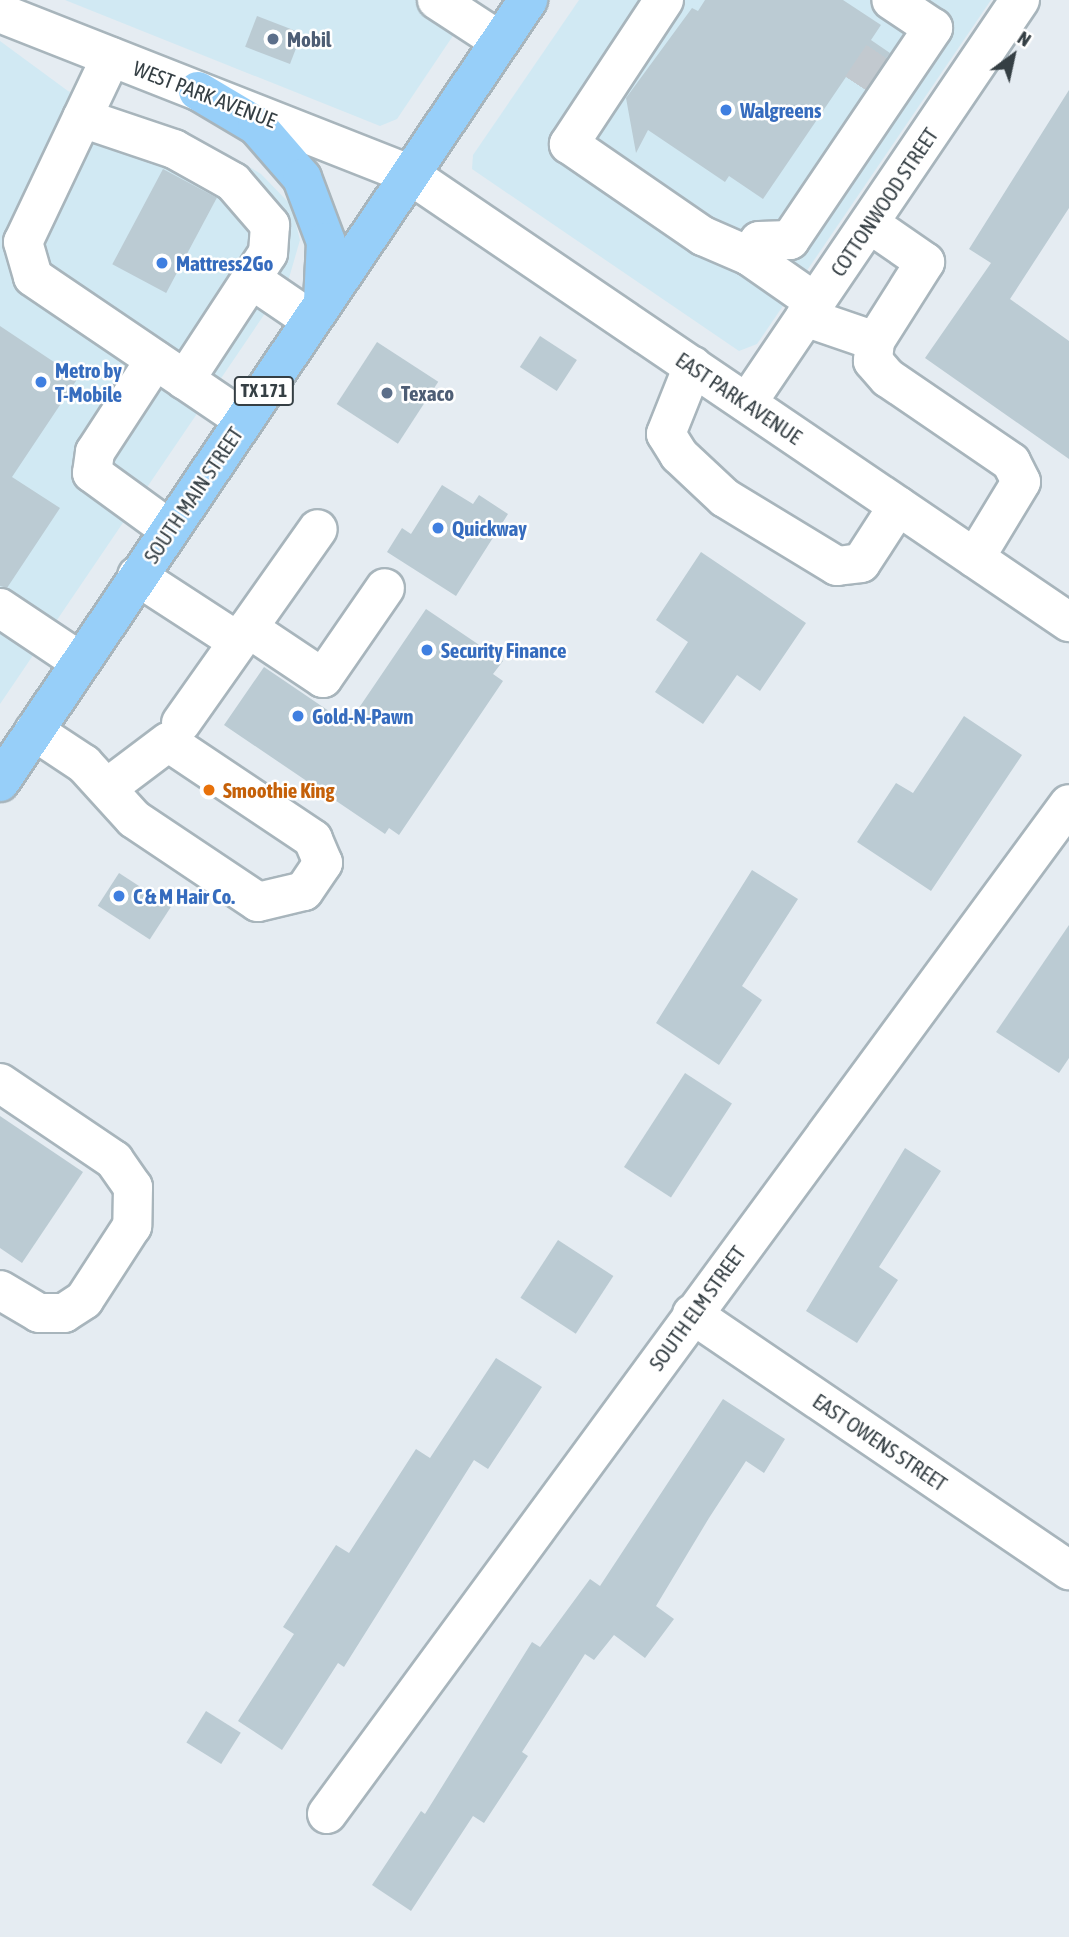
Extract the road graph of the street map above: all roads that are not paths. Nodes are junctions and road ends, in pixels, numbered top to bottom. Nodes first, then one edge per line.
1 (438, 0) edge
2 (528, 0) edge
3 (664, 0) edge
4 (1020, 0) edge
5 (901, 7) edge
6 (0, 13) edge
7 (500, 41) junction
8 (886, 50) tunnel mouth
9 (111, 57) junction
10 (861, 87) tunnel mouth
11 (198, 92) junction
12 (82, 118) junction
13 (174, 149) junction
14 (409, 174) junction
15 (870, 224) junction
16 (754, 249) junction
17 (251, 279) junction
18 (810, 310) junction
19 (317, 311) junction
20 (875, 341) junction
21 (693, 366) junction
22 (170, 370) junction
23 (747, 403) junction
24 (244, 420) junction
25 (898, 506) junction
26 (169, 529) junction
27 (318, 529) dead end
28 (975, 558) junction
29 (137, 576) junction
30 (385, 588) dead end
31 (0, 608) edge
32 (1069, 622) edge
33 (243, 634) junction
34 (81, 662) junction
35 (181, 723) dead end
36 (34, 731) junction
37 (0, 782) edge
38 (107, 788) junction
39 (1069, 804) edge
40 (0, 1083) edge
41 (0, 1290) edge
42 (692, 1314) junction
43 (1069, 1570) edge
44 (327, 1814) dead end

1 - 7 street
2 - 7 main road, SOUTH MAIN STREET / TX 171
3 - 16 street
4 - 15 street, COTTONWOOD STREET
5 - 8 street
5 - 16 street
6 - 9 street, WEST PARK AVENUE
7 - 14 main road, SOUTH MAIN STREET / TX 171
9 - 11 street, WEST PARK AVENUE
9 - 12 street
10 - 16 street
11 - 13 street
11 - 14 street, WEST PARK AVENUE
11 - 19 main road
12 - 13 street
12 - 22 street
13 - 17 street
14 - 19 main road, SOUTH MAIN STREET / TX 171
14 - 21 street, EAST PARK AVENUE
15 - 18 street, COTTONWOOD STREET
15 - 20 street
16 - 18 street
17 - 19 street
17 - 22 street
18 - 20 street
18 - 23 street, COTTONWOOD STREET
19 - 24 main road, SOUTH MAIN STREET / TX 171
20 - 28 street
21 - 23 street, EAST PARK AVENUE
21 - 25 street
22 - 24 street
22 - 26 street
23 - 25 street, EAST PARK AVENUE
24 - 26 main road, SOUTH MAIN STREET / TX 171
25 - 28 street, EAST PARK AVENUE
26 - 29 main road, SOUTH MAIN STREET / TX 171
27 - 33 street
28 - 32 street, EAST PARK AVENUE
29 - 33 street
29 - 34 main road, SOUTH MAIN STREET / TX 171
30 - 33 street
31 - 34 street
33 - 35 street
34 - 36 main road, SOUTH MAIN STREET / TX 171
36 - 37 main road, SOUTH MAIN STREET / TX 171
36 - 38 street
38 - 38 street
39 - 42 street, SOUTH ELM STREET
40 - 41 street
42 - 43 street, EAST OWENS STREET
42 - 44 street, SOUTH ELM STREET

